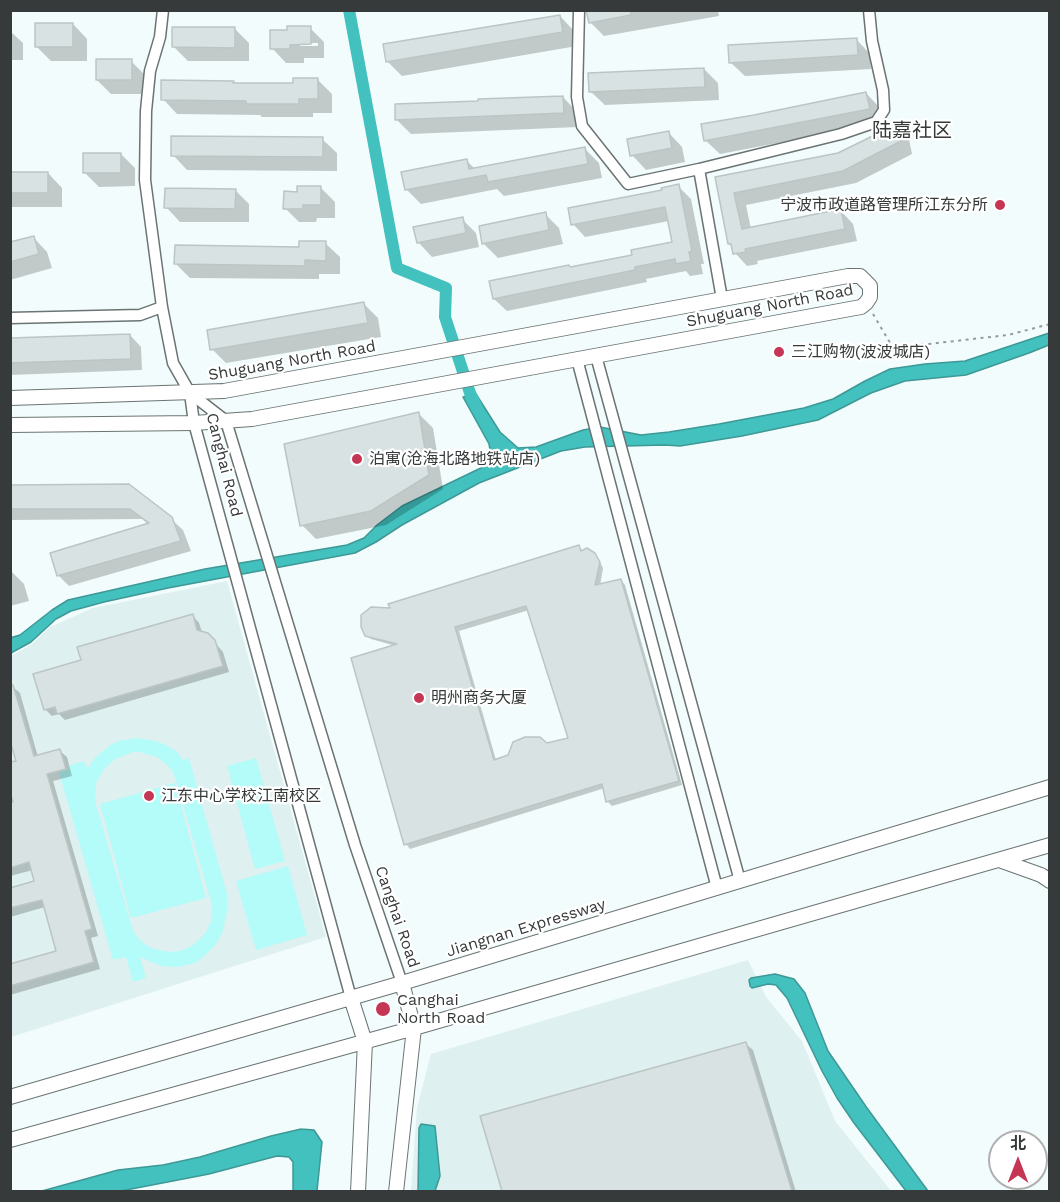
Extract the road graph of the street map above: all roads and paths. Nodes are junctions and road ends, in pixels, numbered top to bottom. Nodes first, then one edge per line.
1 (163, 10) edge
2 (579, 10) edge
3 (869, 10) edge
4 (699, 170) junction
5 (722, 299) junction
6 (867, 303) junction
7 (162, 307) junction
8 (10, 318) edge
9 (1050, 324) edge
10 (596, 356) junction
11 (577, 359) junction
12 (190, 393) junction
13 (10, 398) edge
14 (226, 421) junction
15 (194, 423) junction
16 (10, 425) edge
17 (1050, 788) edge
18 (1050, 845) edge
19 (999, 860) junction
20 (1050, 880) edge
21 (740, 881) junction
22 (717, 888) junction
23 (402, 983) junction
24 (351, 998) junction
25 (414, 1028) junction
26 (365, 1042) junction
27 (10, 1097) edge
28 (12, 1141) edge
29 (358, 1191) edge
30 (396, 1191) edge

1 - 7 street
2 - 4 street
3 - 4 street
4 - 5 street
5 - 6 main road, Shuguang North Road
5 - 12 main road, Shuguang North Road
6 - 9 path
6 - 10 main road, Shuguang North Road
7 - 8 street
7 - 12 street
10 - 11 main road, Shuguang North Road
10 - 21 street
11 - 14 main road, Shuguang North Road
11 - 22 street
12 - 13 main road, Shuguang North Road
12 - 14 street, Canghai Road
12 - 15 street, Canghai Road
14 - 15 main road, Shuguang North Road
14 - 23 street, Canghai Road
15 - 16 main road, Shuguang North Road
15 - 24 street, Canghai Road
17 - 21 main road, Jiangnan Expressway
18 - 19 main road
19 - 20 main road
19 - 25 main road
21 - 22 main road, Jiangnan Expressway
22 - 23 main road, Jiangnan Expressway
23 - 24 main road, Jiangnan Expressway
23 - 25 main road, Canghai Road
24 - 26 main road, Canghai Road
24 - 27 main road, Jiangnan Expressway
25 - 26 main road
25 - 30 main road, Canghai Road
26 - 28 main road
26 - 29 main road, Canghai Road

